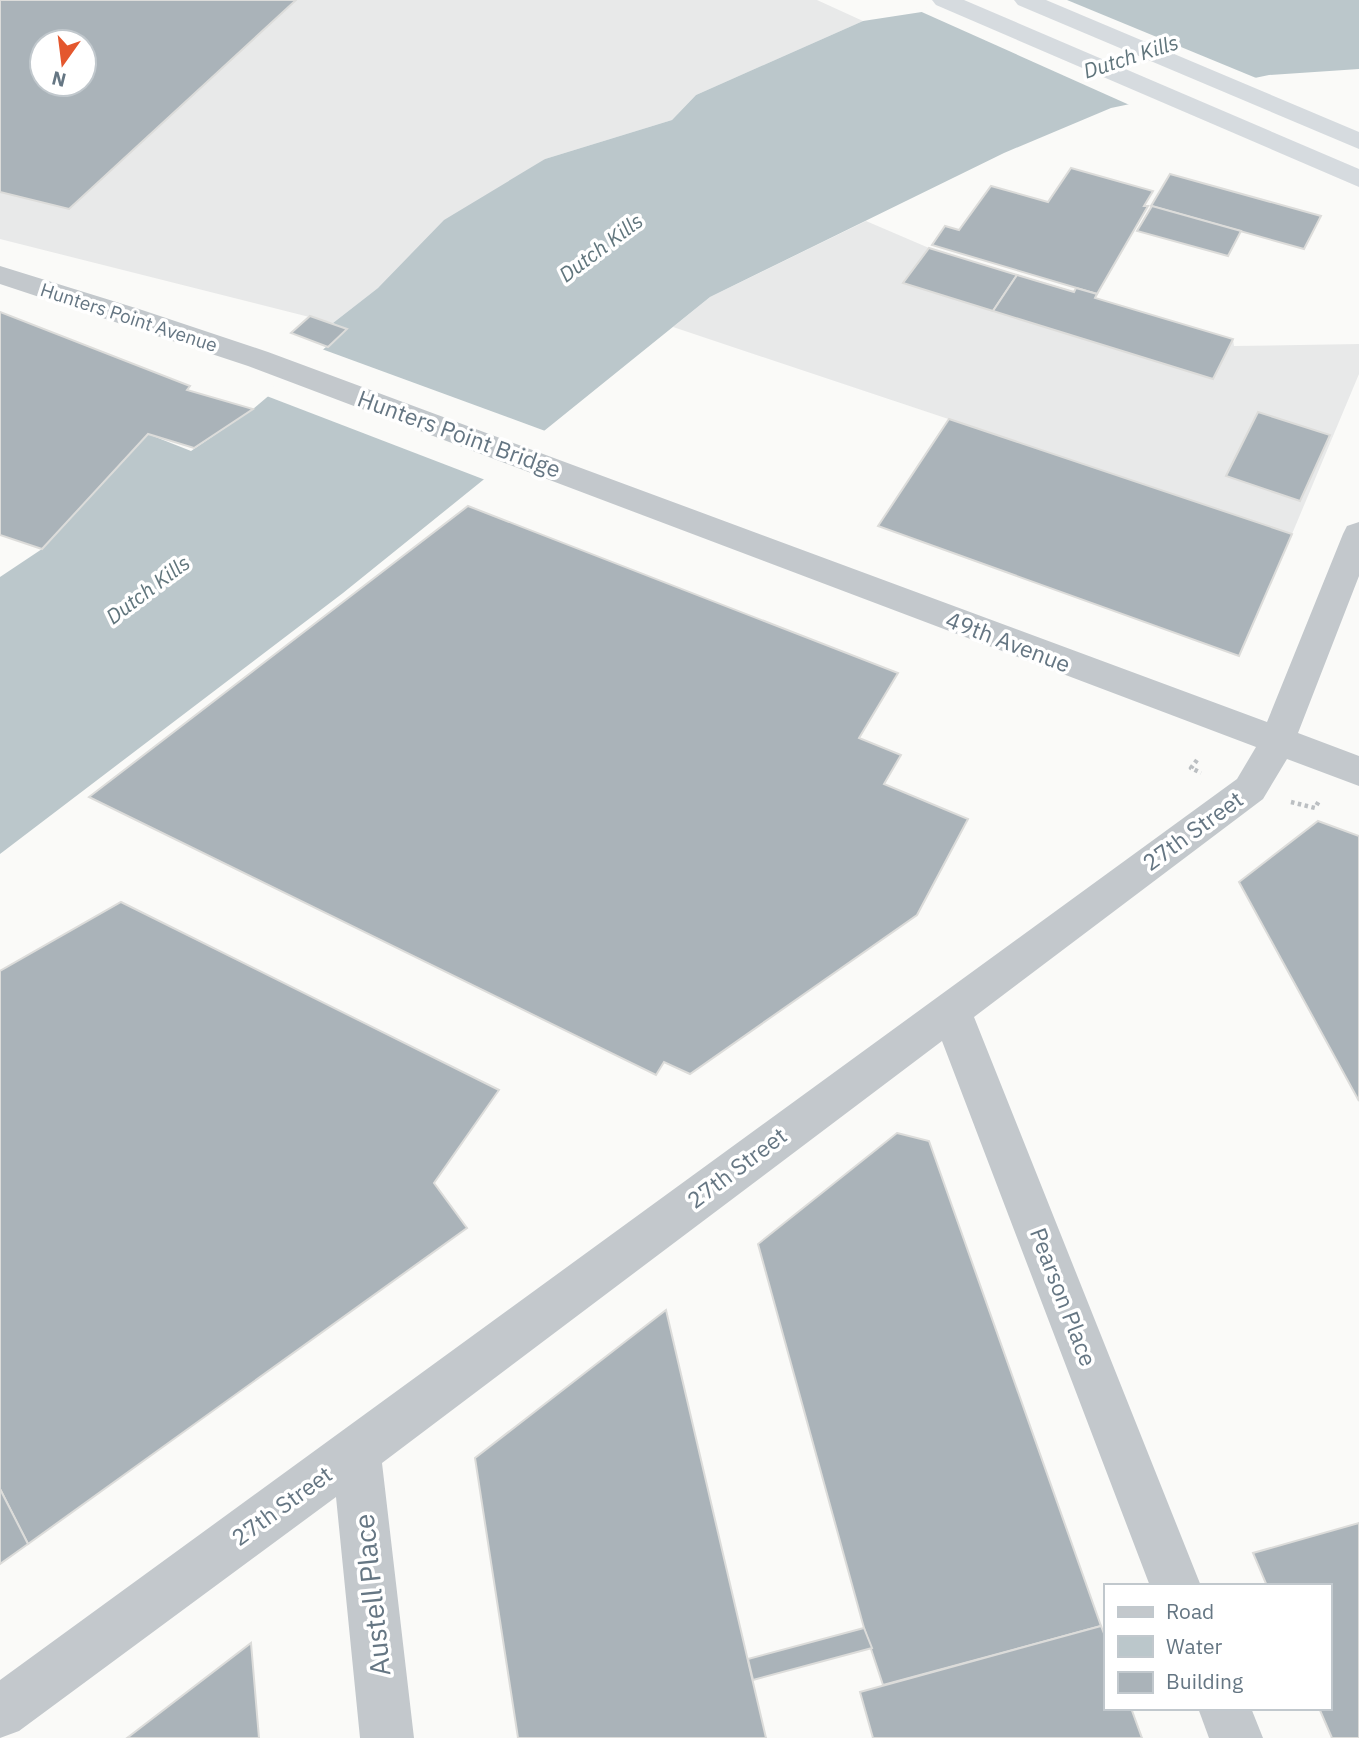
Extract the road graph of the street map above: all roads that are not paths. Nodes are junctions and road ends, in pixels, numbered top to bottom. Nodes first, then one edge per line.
1 (944, 0) edge
2 (1026, 0) edge
3 (1359, 141) edge
4 (1359, 179) edge
5 (0, 275) edge
6 (258, 359) joint
7 (659, 509) joint
8 (1359, 534) edge
9 (1276, 741) junction
10 (1359, 771) edge
11 (950, 1009) junction
12 (356, 1451) junction
13 (1175, 1584) edge
14 (1225, 1710) edge
15 (0, 1712) edge
16 (387, 1738) edge
17 (1236, 1738) edge

1 - 4 highway
2 - 3 highway
5 - 6 street, Hunters Point Avenue
6 - 7 street, Hunters Point Bridge
7 - 9 street, 49th Avenue
8 - 9 street, 27th Street
9 - 10 street, 49th Avenue
9 - 11 street, 27th Street
11 - 12 street, 27th Street
11 - 13 street, Pearson Place
12 - 15 street, 27th Street
12 - 16 street, Austell Place
14 - 17 street

